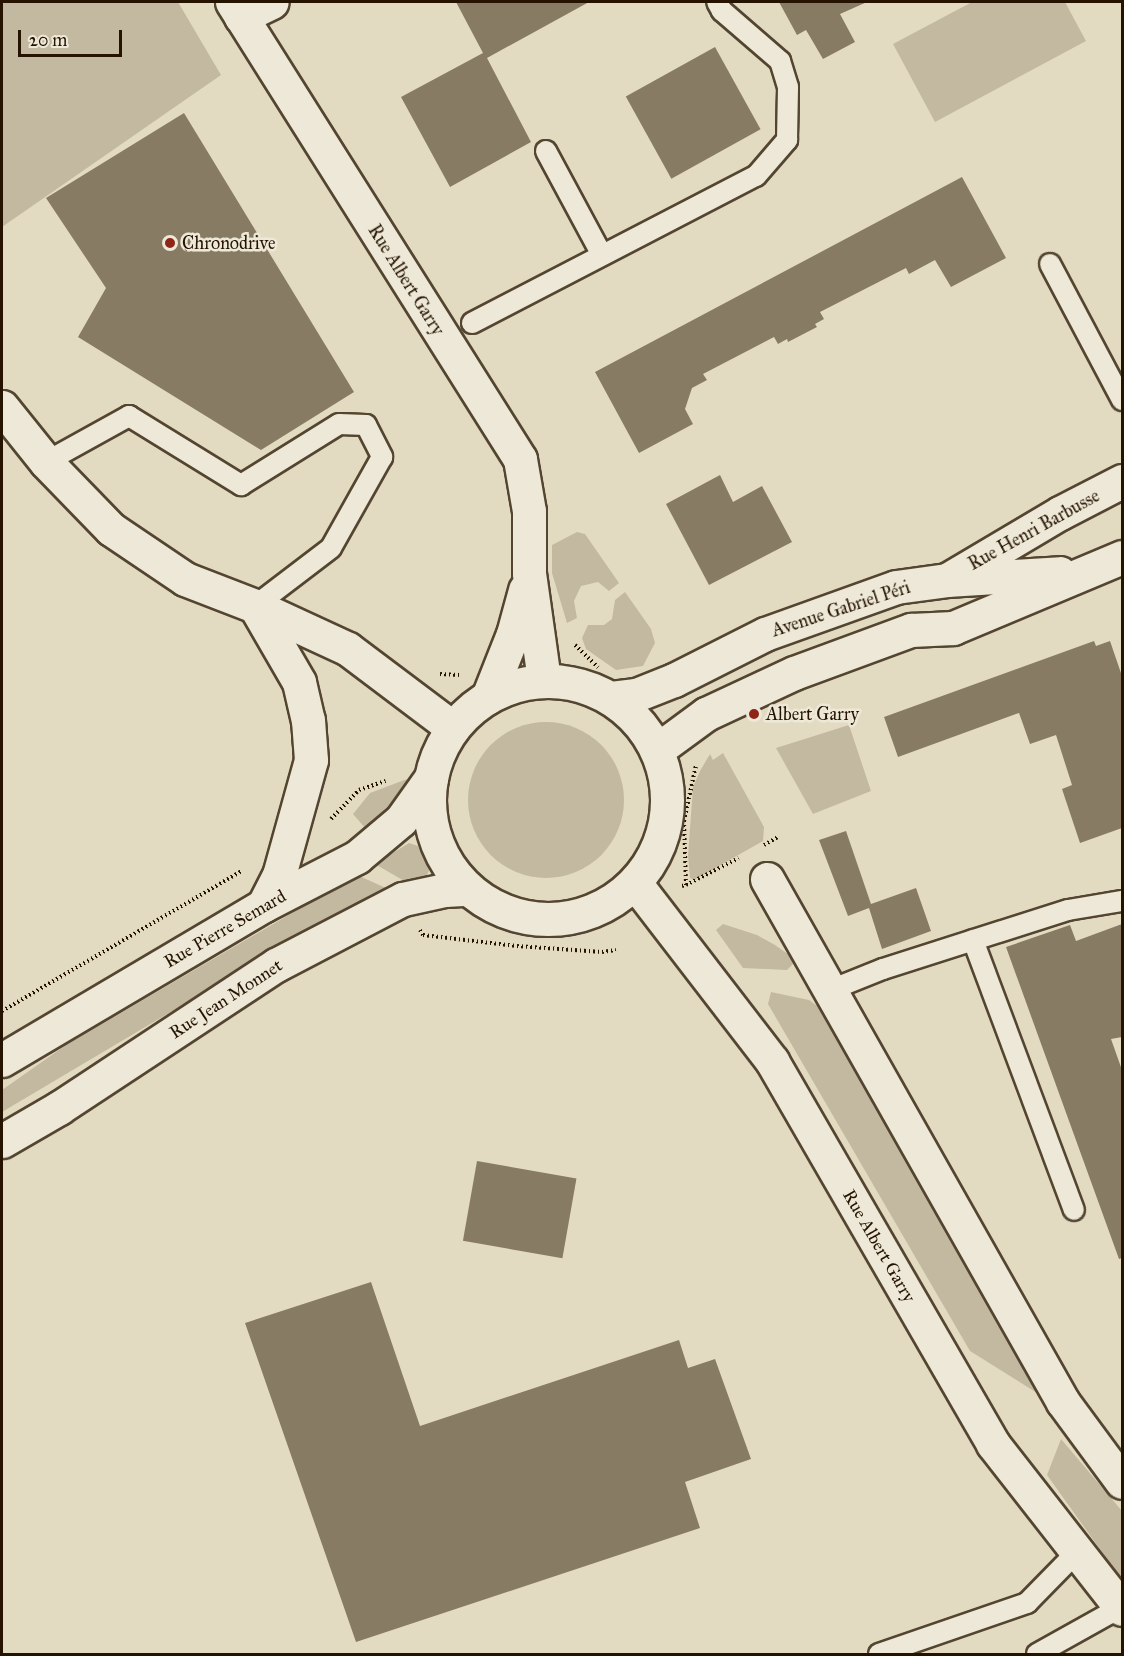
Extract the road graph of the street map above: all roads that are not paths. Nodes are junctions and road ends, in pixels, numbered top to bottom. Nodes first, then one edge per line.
1 (272, 2) edge
2 (717, 2) edge
3 (237, 9) edge
4 (546, 151) dead end
5 (602, 255) junction
6 (1050, 264) dead end
7 (472, 323) dead end
8 (1122, 400) edge
9 (3, 412) edge
10 (46, 462) junction
11 (1122, 481) edge
12 (1122, 557) edge
13 (1083, 572) junction
14 (529, 573) junction
15 (947, 580) junction
16 (255, 606) junction
17 (544, 680) junction
18 (609, 684) junction
19 (488, 696) junction
20 (453, 728) junction
21 (657, 750) junction
22 (431, 778) junction
23 (767, 879) dead end
24 (635, 883) junction
25 (463, 889) junction
26 (1122, 901) edge
27 (264, 905) junction
28 (973, 940) junction
29 (828, 991) junction
30 (2, 1060) edge
31 (2, 1141) edge
32 (1074, 1210) dead end
33 (1122, 1482) edge
34 (1077, 1552) junction
35 (1122, 1608) edge
36 (913, 1649) edge
37 (879, 1654) edge
38 (1037, 1654) edge

1 - 3 street
2 - 5 lane
3 - 14 street, Rue Albert Garry
4 - 5 lane
5 - 7 lane
6 - 8 lane
9 - 10 street
10 - 16 street
10 - 16 lane
11 - 15 street, Rue Henri Barbusse
12 - 13 street, Avenue Gabriel Péri
13 - 15 street, Avenue Gabriel Péri
13 - 21 street, Avenue Gabriel Péri
14 - 17 street, Rue Albert Garry
14 - 19 street, Rue Albert Garry
15 - 18 street, Avenue Gabriel Péri
16 - 20 street
16 - 27 street
17 - 18 street
17 - 19 street
18 - 21 street
19 - 20 street
20 - 22 street
21 - 24 street
22 - 25 street
22 - 27 street, Rue Pierre Semard
23 - 29 street
24 - 25 street
24 - 34 street, Rue Albert Garry
25 - 31 street, Rue Jean Monnet
26 - 28 lane
27 - 30 street, Rue Pierre Semard
28 - 29 lane
28 - 32 lane
29 - 33 street
34 - 35 street, Rue Albert Garry
34 - 36 lane
35 - 38 lane
36 - 37 lane

